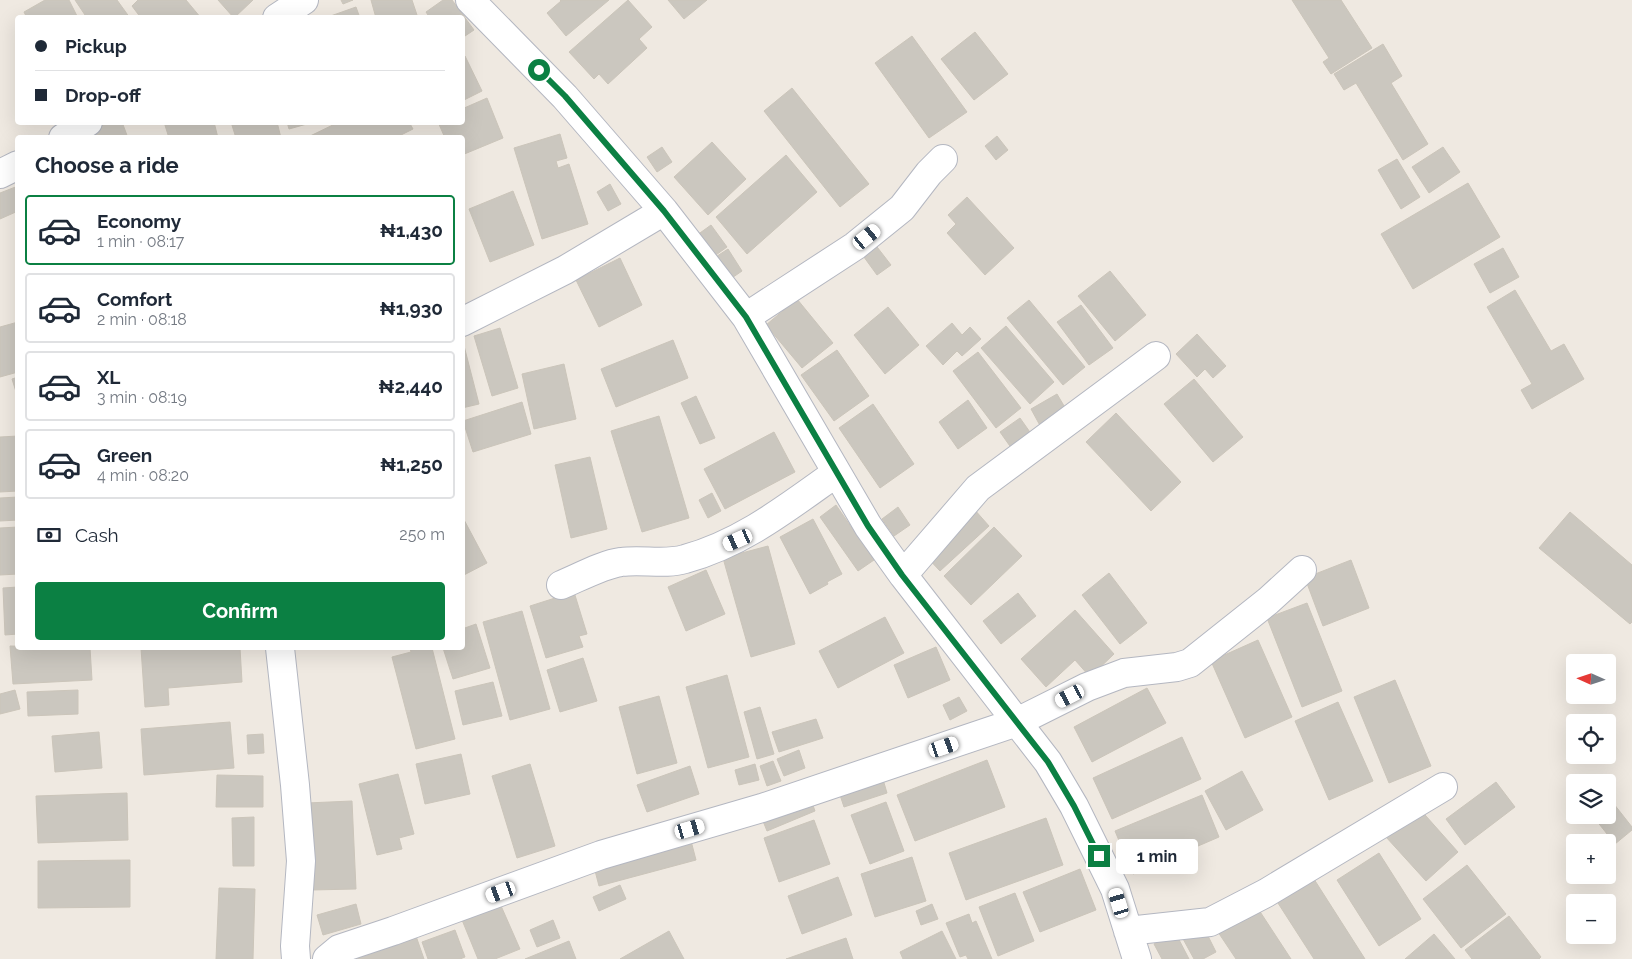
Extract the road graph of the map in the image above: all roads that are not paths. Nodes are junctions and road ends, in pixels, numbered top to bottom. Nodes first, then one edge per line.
1 (304, 0) edge
2 (470, 0) edge
3 (282, 15) edge
4 (83, 125) edge
5 (68, 135) edge
6 (943, 159) dead end
7 (15, 166) edge
8 (0, 174) edge
9 (664, 211) junction
10 (746, 317) junction
11 (465, 320) edge
12 (1156, 356) dead end
13 (836, 472) junction
14 (1302, 570) dead end
15 (902, 575) junction
16 (561, 585) dead end
17 (280, 650) edge
18 (1017, 722) junction
19 (1443, 787) dead end
20 (1128, 931) junction
21 (296, 959) edge
22 (327, 959) edge
23 (1137, 959) edge

1 - 3 street
2 - 9 street
4 - 5 street
6 - 10 street
7 - 8 street
9 - 10 street
9 - 11 street
10 - 13 street
12 - 15 street
13 - 15 street
13 - 16 street
14 - 18 street
15 - 18 street
17 - 21 street
18 - 20 street
18 - 22 street
19 - 20 street
20 - 23 street

